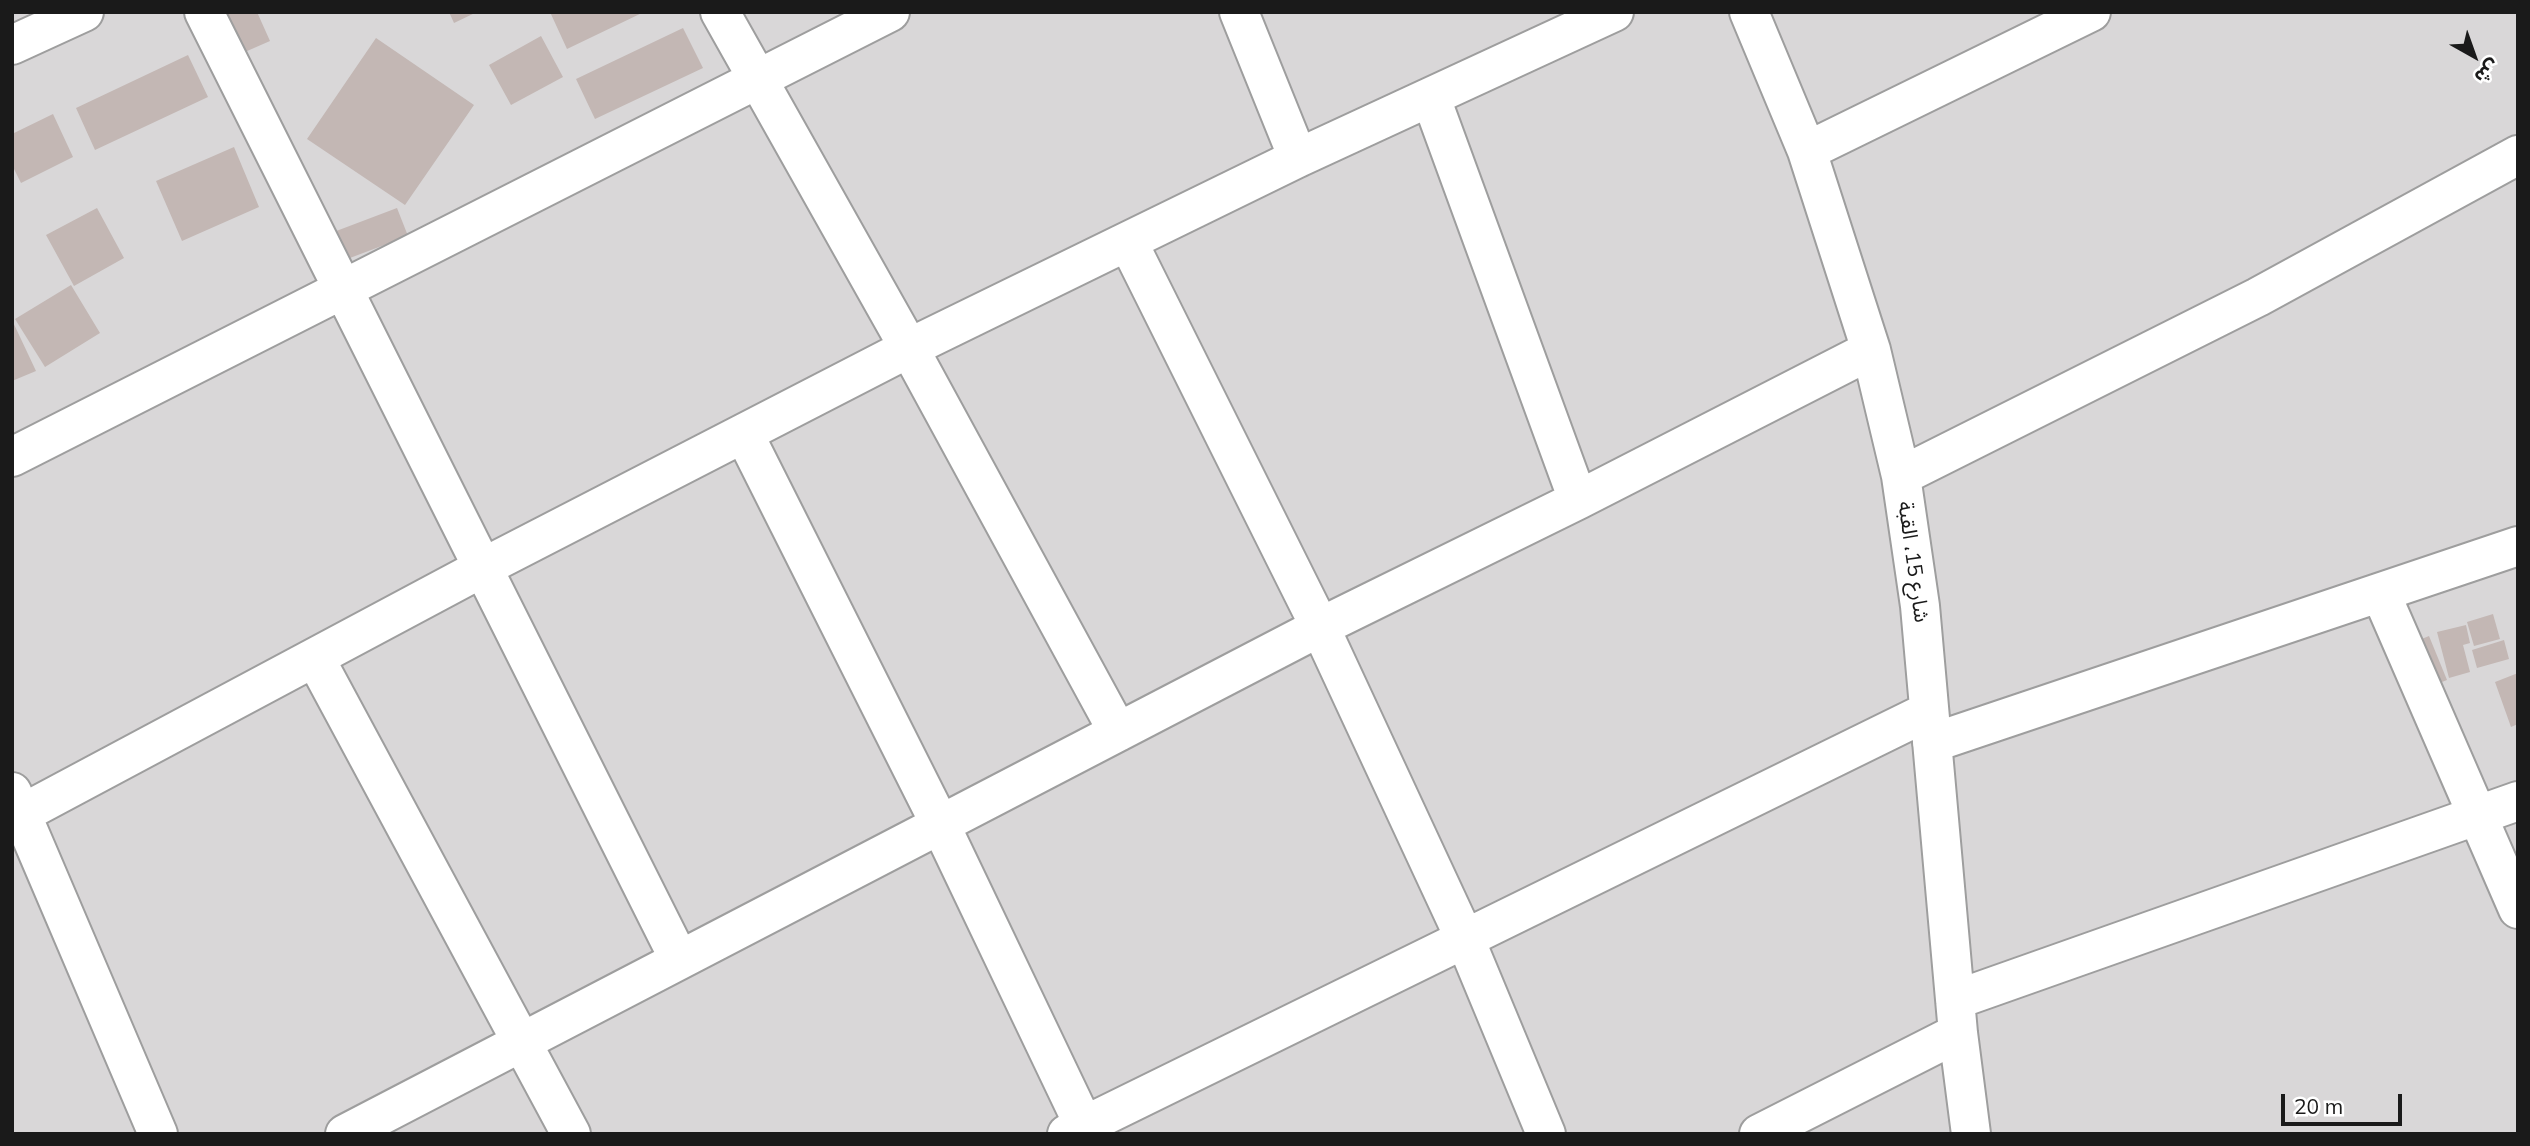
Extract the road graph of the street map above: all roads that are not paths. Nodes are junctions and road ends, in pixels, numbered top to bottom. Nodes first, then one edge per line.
1 (84, 12) edge
2 (204, 12) edge
3 (720, 12) edge
4 (890, 12) edge
5 (1239, 12) edge
6 (1614, 12) edge
7 (1749, 12) edge
8 (2091, 12) edge
9 (22, 31) edge
10 (756, 79) junction
11 (1431, 98) junction
12 (1807, 151) junction
13 (2518, 155) edge
14 (1298, 158) junction
15 (1128, 242) junction
16 (344, 287) junction
17 (909, 348) junction
18 (1871, 350) junction
19 (744, 434) junction
20 (12, 457) edge
21 (1900, 476) junction
22 (1578, 500) junction
23 (2518, 546) edge
24 (484, 567) junction
25 (2381, 594) junction
26 (1320, 627) junction
27 (315, 659) junction
28 (1931, 727) junction
29 (1118, 732) junction
30 (2518, 801) edge
31 (15, 808) edge
32 (2478, 815) junction
33 (940, 824) junction
34 (2518, 909) edge
35 (1465, 939) junction
36 (679, 959) junction
37 (1956, 1016) junction
38 (520, 1042) junction
39 (1079, 1131) edge
40 (158, 1134) edge
41 (345, 1134) edge
42 (570, 1134) edge
43 (1546, 1134) edge
44 (1759, 1134) edge
45 (1971, 1134) edge

1 - 9 street
2 - 16 street
3 - 10 street
4 - 10 street
5 - 14 street
6 - 11 street
7 - 12 street, شارع 15، القبة
8 - 12 street
10 - 16 street
10 - 17 street
11 - 14 street
11 - 22 street
12 - 18 street, شارع 15، القبة
13 - 21 street
14 - 15 street
15 - 17 street
15 - 26 street
16 - 20 street
16 - 24 street
17 - 19 street
17 - 29 street
18 - 21 street, شارع 15، القبة
18 - 22 street
19 - 24 street
19 - 33 street
21 - 28 street, شارع 15، القبة
22 - 26 street
23 - 25 street
24 - 27 street
24 - 36 street
25 - 28 street
25 - 32 street
26 - 29 street
26 - 35 street
27 - 31 street
27 - 38 street
28 - 35 street
28 - 37 street, شارع 15، القبة
29 - 33 street
30 - 32 street
31 - 40 street
32 - 34 street
32 - 37 street
33 - 36 street
33 - 39 street
35 - 39 street
35 - 43 street
36 - 38 street
37 - 44 street
37 - 45 street, شارع 15، القبة
38 - 41 street
38 - 42 street

